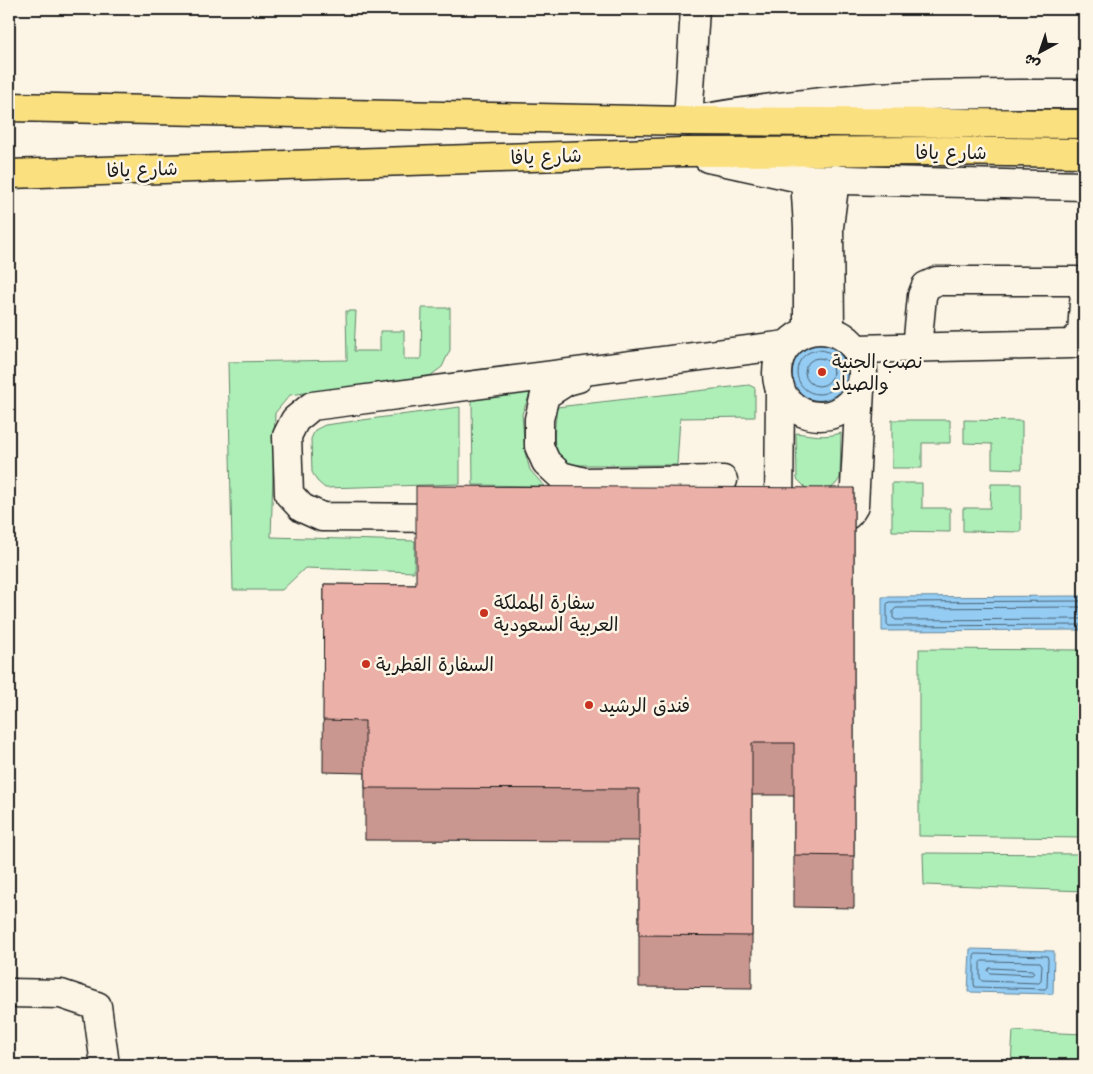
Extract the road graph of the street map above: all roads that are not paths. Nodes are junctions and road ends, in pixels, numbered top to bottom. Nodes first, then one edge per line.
1 (695, 9) edge
2 (1084, 94) edge
3 (9, 107) edge
4 (688, 121) junction
5 (1084, 124) edge
6 (682, 152) junction
7 (1084, 153) edge
8 (9, 174) edge
9 (806, 179) junction
10 (835, 179) junction
11 (1084, 186) edge
12 (1084, 294) edge
13 (1084, 303) edge
14 (1083, 334) edge
15 (808, 336) junction
16 (917, 348) junction
17 (856, 349) junction
18 (623, 366) junction
19 (780, 387) junction
20 (860, 389) junction
21 (723, 480) dead end
22 (481, 518) edge
23 (9, 993) edge
24 (105, 1065) edge

1 - 4 lane
2 - 4 lane
3 - 4 highway, شارع يافا
4 - 5 highway, شارع يافا
6 - 7 highway, شارع يافا
6 - 8 highway, شارع يافا
6 - 9 lane
9 - 10 lane
9 - 15 lane
10 - 11 lane
10 - 15 lane
12 - 16 lane
13 - 14 lane
14 - 16 lane
15 - 17 lane
15 - 18 lane
15 - 19 lane
16 - 17 lane
17 - 20 lane
18 - 21 lane
18 - 22 lane
19 - 20 lane
19 - 20 lane
23 - 24 lane

